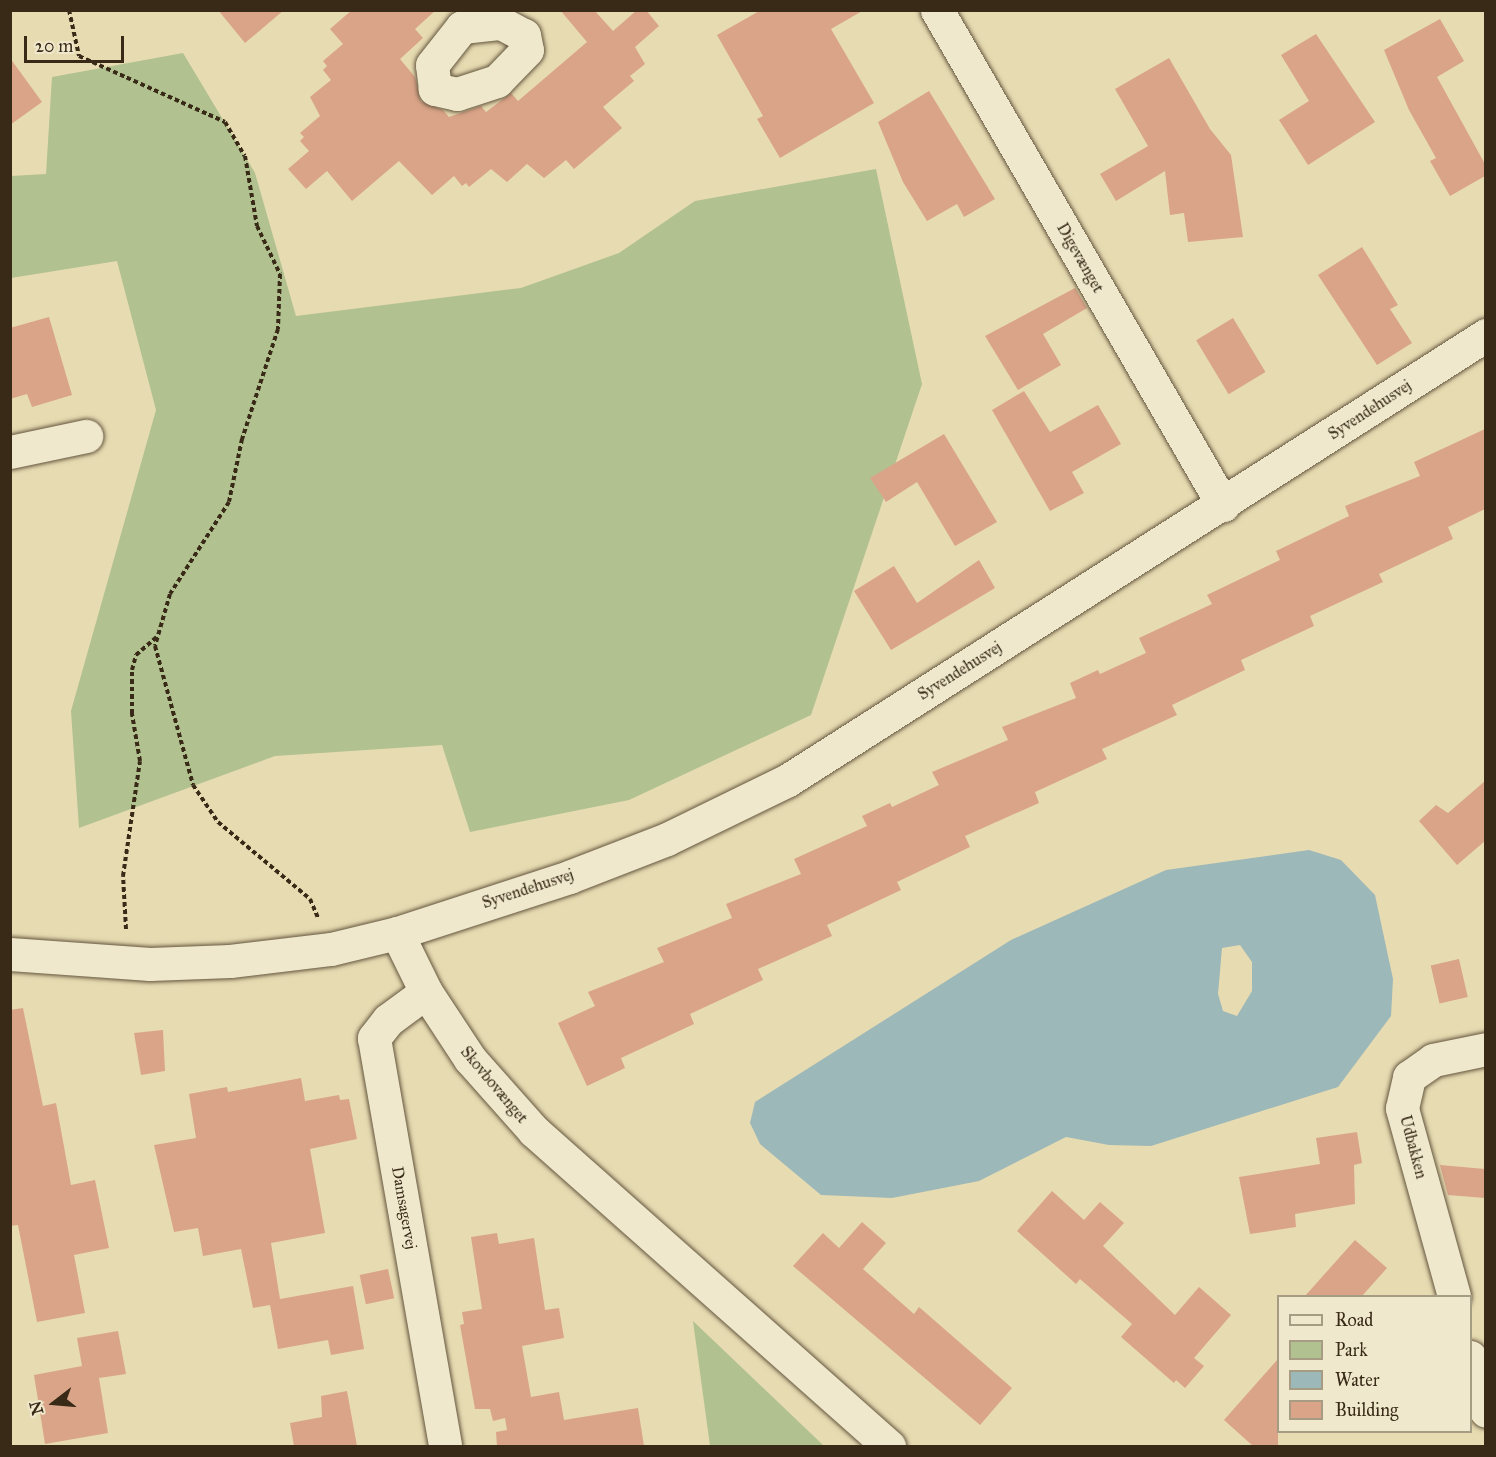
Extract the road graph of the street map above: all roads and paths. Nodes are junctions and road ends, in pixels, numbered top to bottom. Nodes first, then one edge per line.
1 (69, 10) edge
2 (937, 10) edge
3 (1485, 335) edge
4 (86, 436) dead end
5 (10, 452) edge
6 (1222, 505) junction
7 (158, 637) junction
8 (397, 933) junction
9 (331, 949) junction
10 (10, 954) edge
11 (129, 963) junction
12 (426, 992) junction
13 (1485, 1049) edge
14 (1454, 1295) edge
15 (1472, 1364) edge
16 (1485, 1411) edge
17 (445, 1446) edge
18 (889, 1446) edge

1 - 7 path
2 - 6 street, Digevænget
3 - 6 street, Syvendehusvej
4 - 5 street
6 - 8 street, Syvendehusvej
7 - 9 path
7 - 11 path
8 - 9 street
8 - 12 street, Skovbovænget
9 - 11 street
10 - 11 street
12 - 17 street, Damsagervej
12 - 18 street, Skovbovænget
13 - 14 street, Udbakken
15 - 16 street

